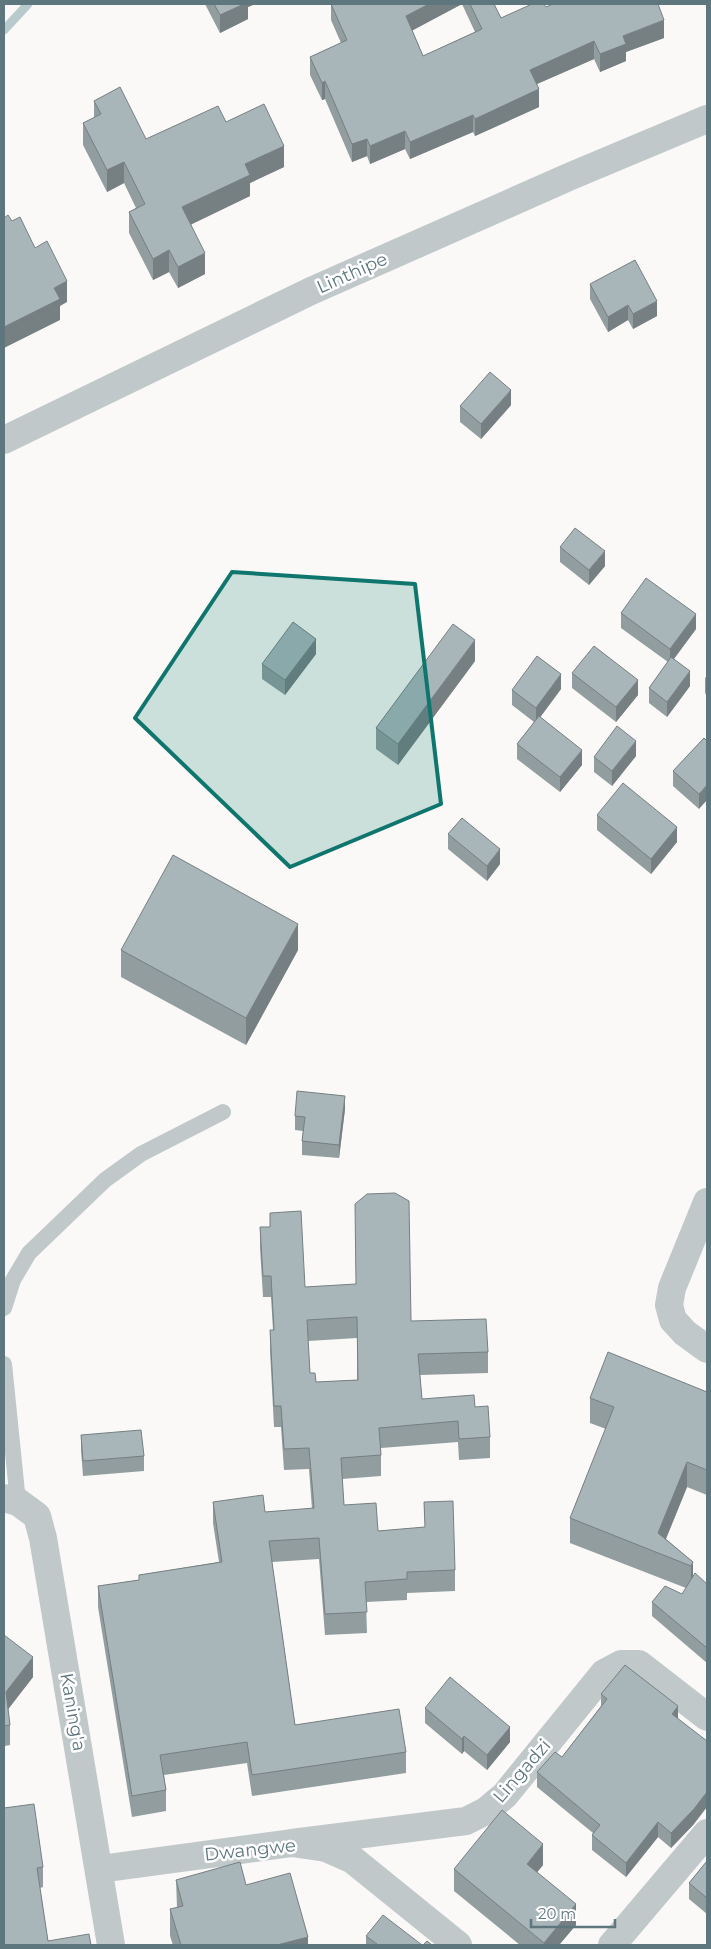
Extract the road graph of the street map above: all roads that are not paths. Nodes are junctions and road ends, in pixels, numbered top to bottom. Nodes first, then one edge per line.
1 (707, 119) edge
2 (4, 440) edge
3 (223, 1112) dead end
4 (707, 1202) edge
5 (4, 1308) edge
6 (707, 1349) edge
7 (4, 1364) edge
8 (11, 1500) edge
9 (707, 1718) edge
10 (707, 1833) edge
11 (292, 1843) junction
12 (100, 1869) junction
13 (111, 1945) edge
14 (458, 1945) edge
15 (612, 1945) edge

1 - 2 street, Linthipe
3 - 5 lane
4 - 6 street
7 - 8 lane
8 - 12 street, Kaning'a
9 - 11 street, Lingadzi
10 - 15 street
11 - 12 street, Dwangwe
11 - 14 street, Dwangwe
12 - 13 street, Kaning'a

